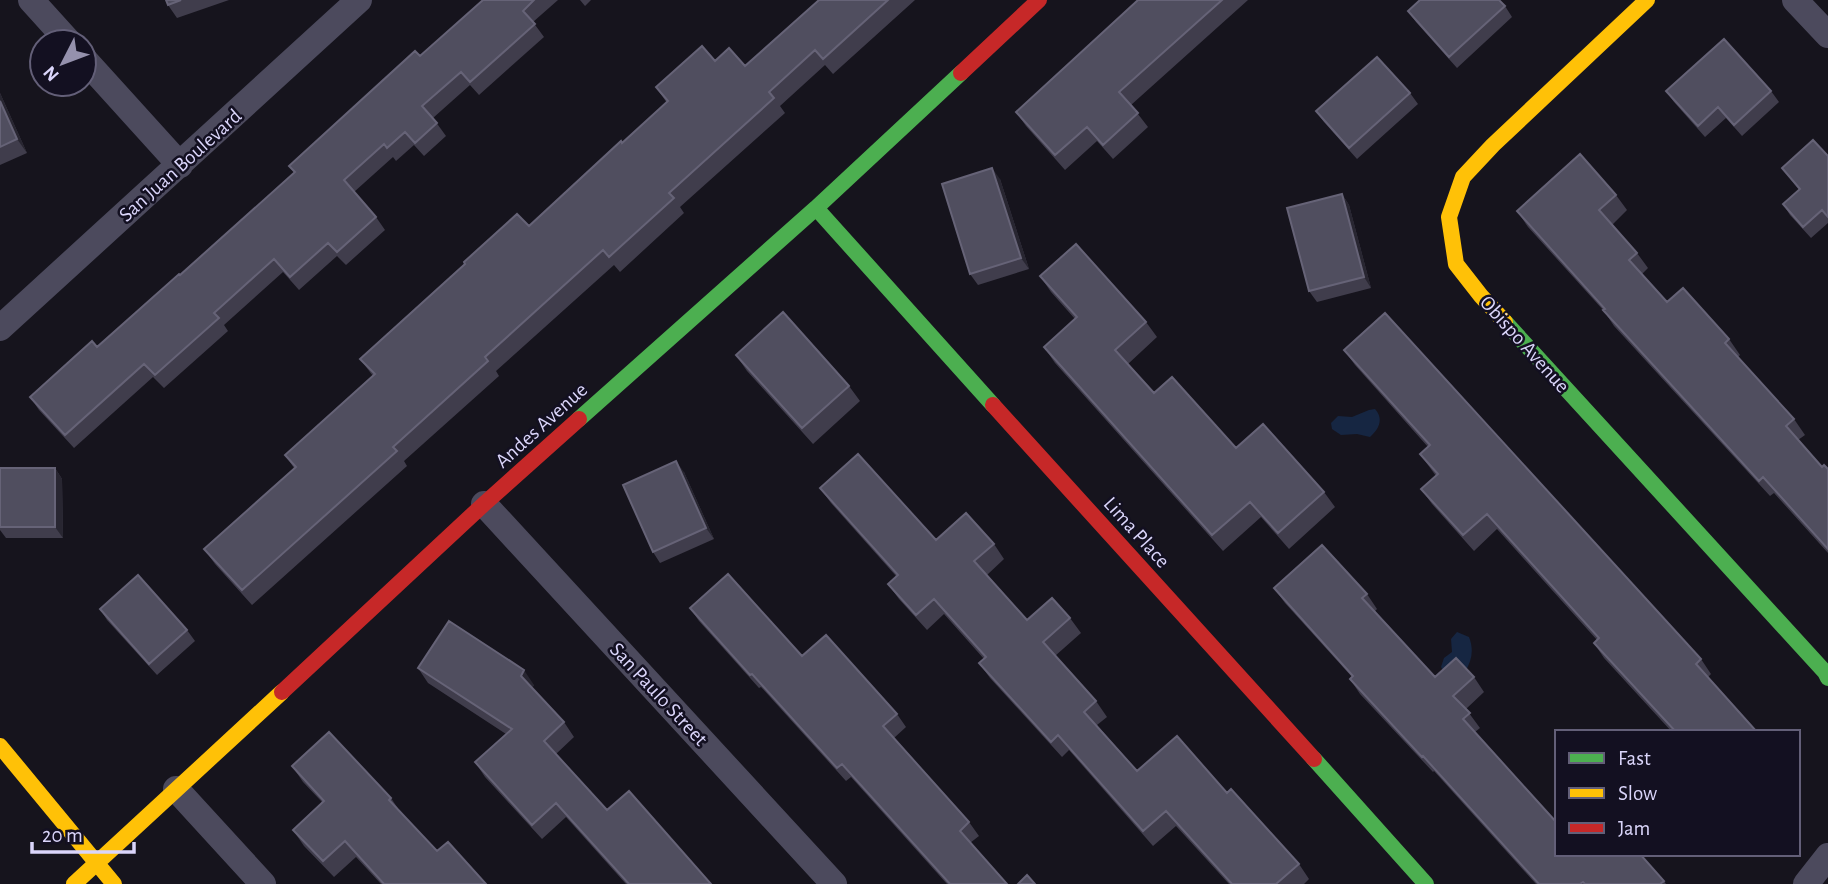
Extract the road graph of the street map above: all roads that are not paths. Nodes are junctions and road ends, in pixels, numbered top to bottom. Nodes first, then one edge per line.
1 (30, 0) edge
2 (359, 0) edge
3 (1040, 0) edge
4 (1647, 0) edge
5 (1795, 0) edge
6 (56, 28) edge
7 (1828, 35) edge
8 (98, 74) edge
9 (180, 165) junction
10 (816, 208) junction
11 (0, 328) edge
12 (484, 504) junction
13 (1828, 678) edge
14 (0, 746) edge
15 (176, 789) junction
16 (1828, 856) edge
17 (96, 864) junction
18 (75, 884) edge
19 (108, 884) edge
20 (114, 884) edge
21 (263, 884) edge
22 (834, 884) edge
23 (1426, 884) edge
24 (1806, 884) edge

1 - 6 street
2 - 9 street, San Juan Boulevard
3 - 10 street, Andes Avenue
4 - 13 street, Obispo Avenue
5 - 7 street
8 - 9 street
9 - 11 street, San Juan Boulevard
10 - 12 street, Andes Avenue
10 - 23 street, Lima Place
12 - 15 street, Andes Avenue
12 - 22 street, San Paulo Street
14 - 17 street
15 - 17 street, Andes Avenue
15 - 21 street
16 - 24 street
17 - 18 street, Andes Avenue
17 - 19 street
17 - 20 street

